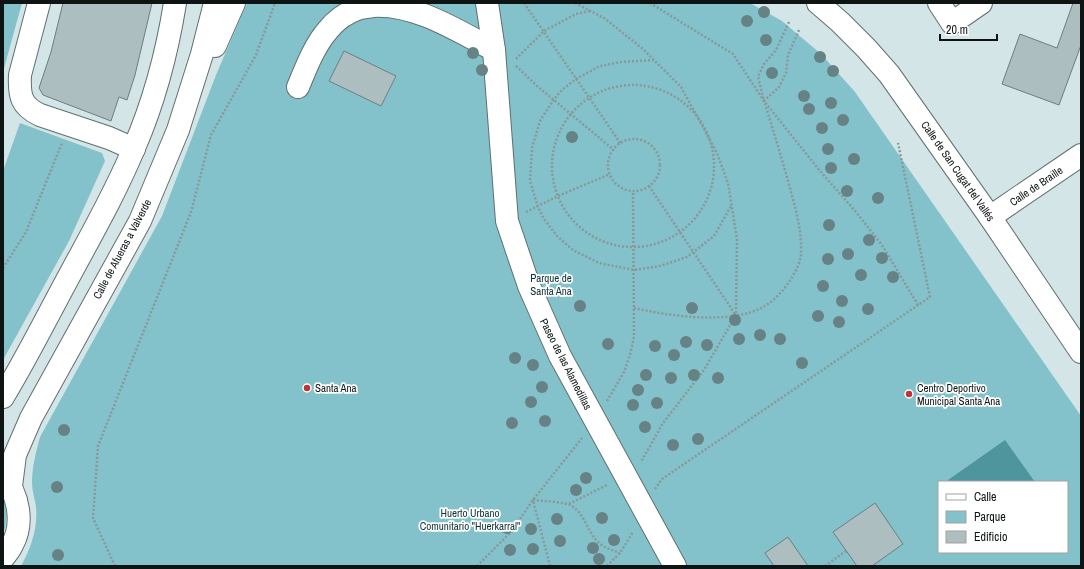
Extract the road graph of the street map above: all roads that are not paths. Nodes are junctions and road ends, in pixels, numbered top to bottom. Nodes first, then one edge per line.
1 (39, 3) edge
2 (175, 3) edge
3 (215, 3) edge
4 (234, 3) edge
5 (487, 3) edge
6 (818, 3) edge
7 (938, 3) edge
8 (981, 3) edge
9 (494, 50) junction
10 (298, 87) dead end
11 (178, 130) junction
12 (134, 149) junction
13 (1081, 155) edge
14 (990, 217) junction
15 (1051, 308) junction
16 (1081, 325) edge
17 (1081, 352) edge
18 (3, 397) edge
19 (7, 482) edge
20 (3, 558) edge
21 (675, 566) edge

1 - 12 street
2 - 12 street
3 - 11 street, Calle de Afueras a Valverde
4 - 11 street
5 - 9 street, Paseo de las Alamedillas
6 - 14 street, Calle de San Cugat del Vallés
7 - 8 street
9 - 10 street
9 - 21 street, Paseo de las Alamedillas
11 - 19 street, Calle de Afueras a Valverde
12 - 18 street
13 - 14 street, Calle de Braille
14 - 15 street, Calle de San Cugat del Vallés
15 - 16 street
15 - 17 street, Calle de San Cugat del Vallés
19 - 20 street

